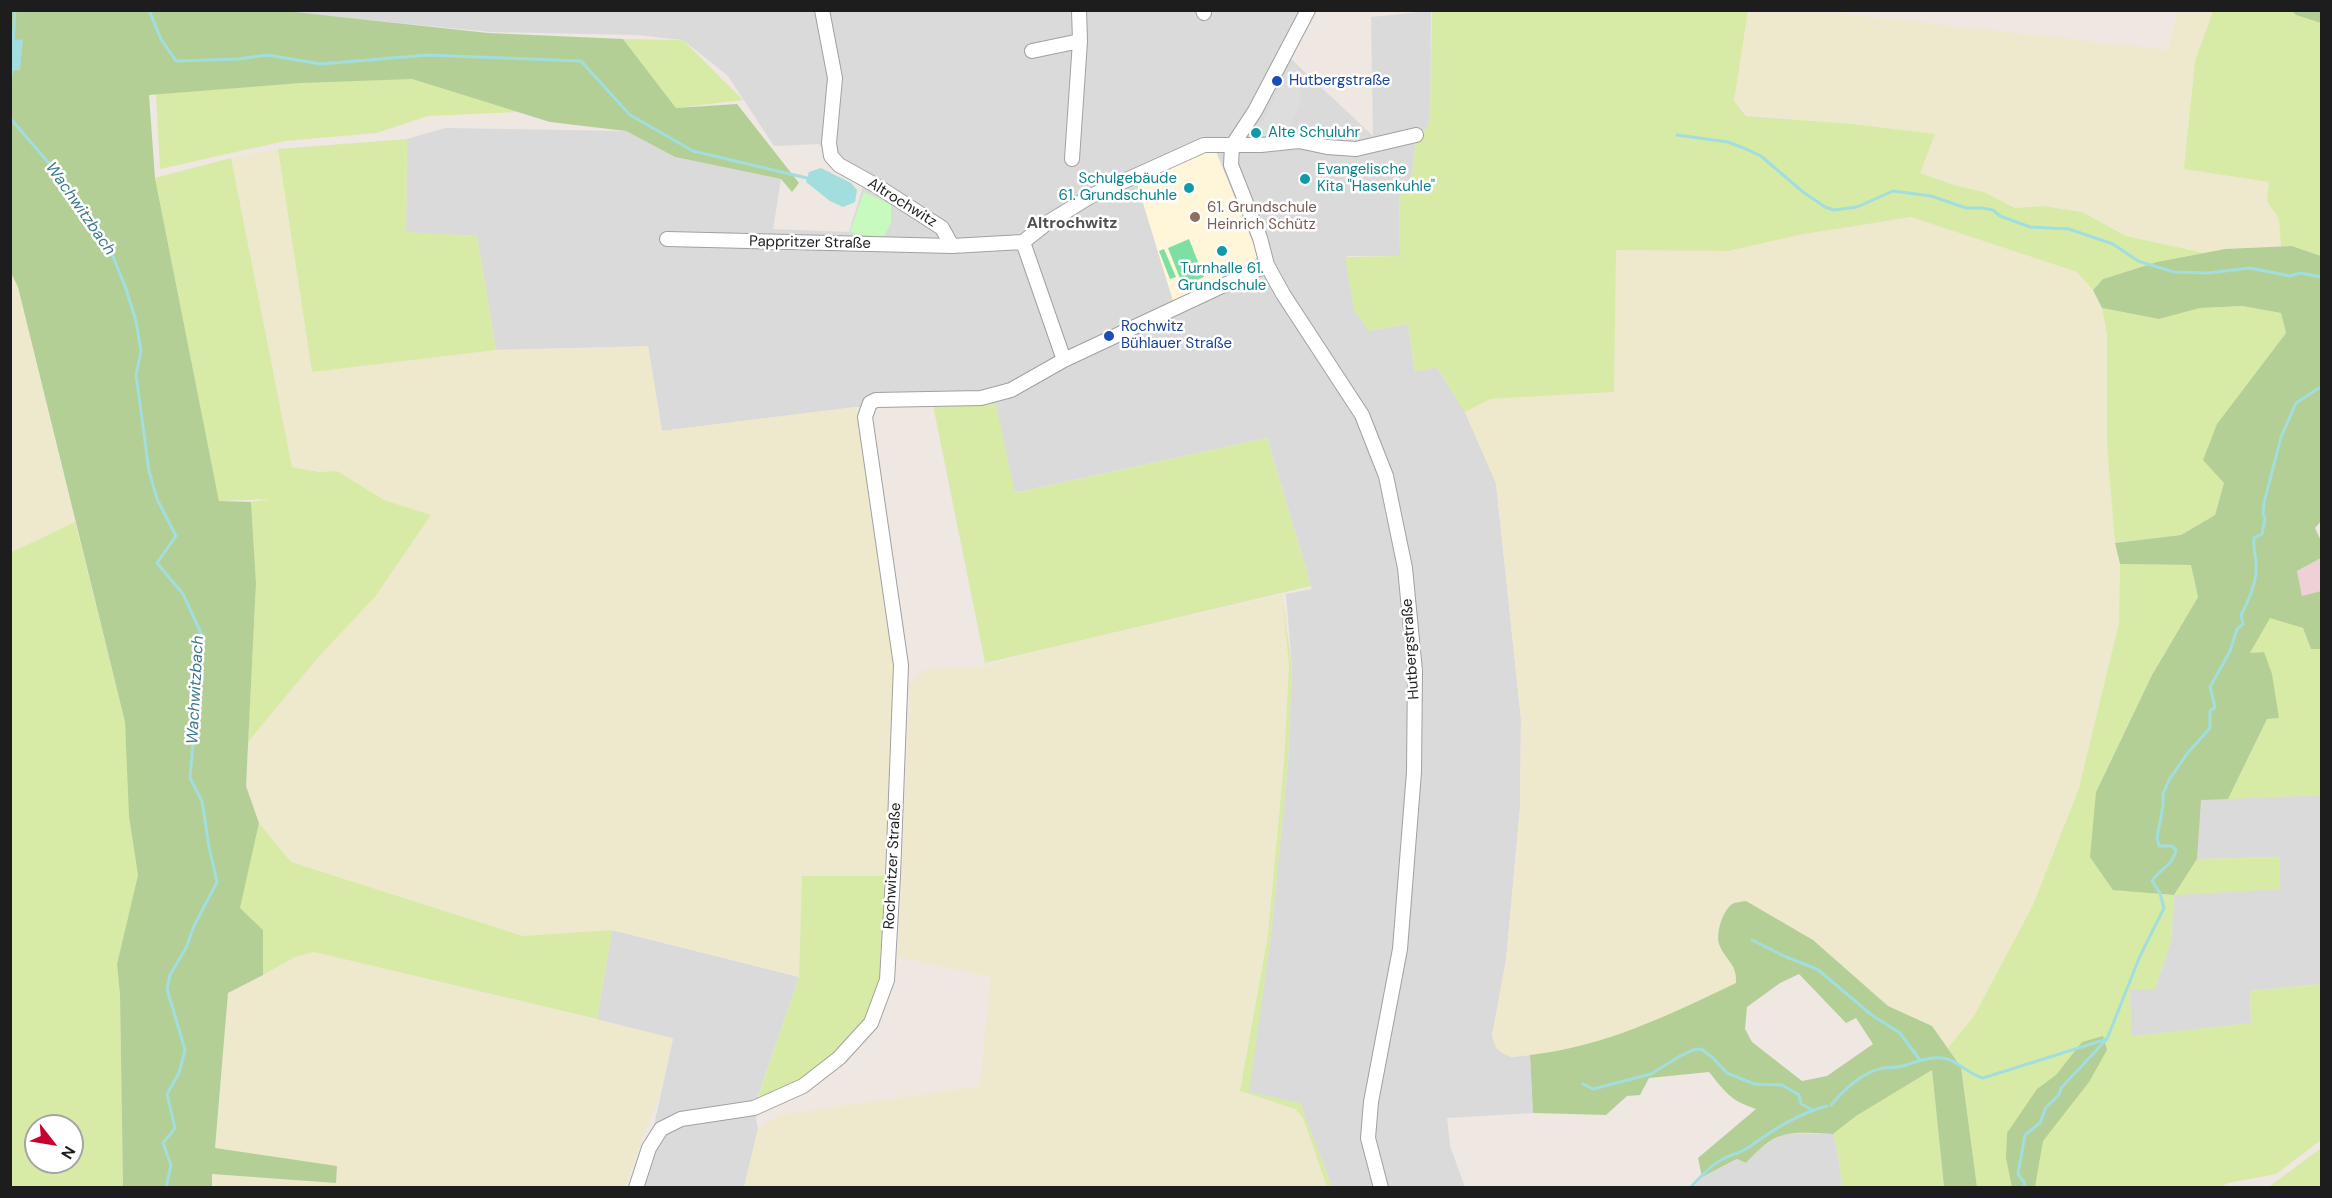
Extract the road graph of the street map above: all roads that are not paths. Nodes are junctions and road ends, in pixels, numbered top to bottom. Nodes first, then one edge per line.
1 (822, 10) edge
2 (1079, 10) edge
3 (1308, 10) edge
4 (1080, 41) junction
5 (1032, 51) dead end
6 (1416, 135) dead end
7 (1232, 146) junction
8 (1072, 159) dead end
9 (668, 239) dead end
10 (1023, 242) junction
11 (952, 246) junction
12 (1267, 265) junction
13 (1064, 360) junction
14 (636, 1188) edge
15 (1381, 1188) edge

1 - 11 street, Altrochwitz
2 - 4 street
3 - 7 street
4 - 5 street
4 - 8 street
6 - 7 street
7 - 10 street
7 - 12 street, Hutbergstraße
9 - 11 street, Pappritzer Straße
10 - 11 street
10 - 13 street
12 - 13 street
12 - 15 street, Hutbergstraße
13 - 14 street, Rochwitzer Straße

